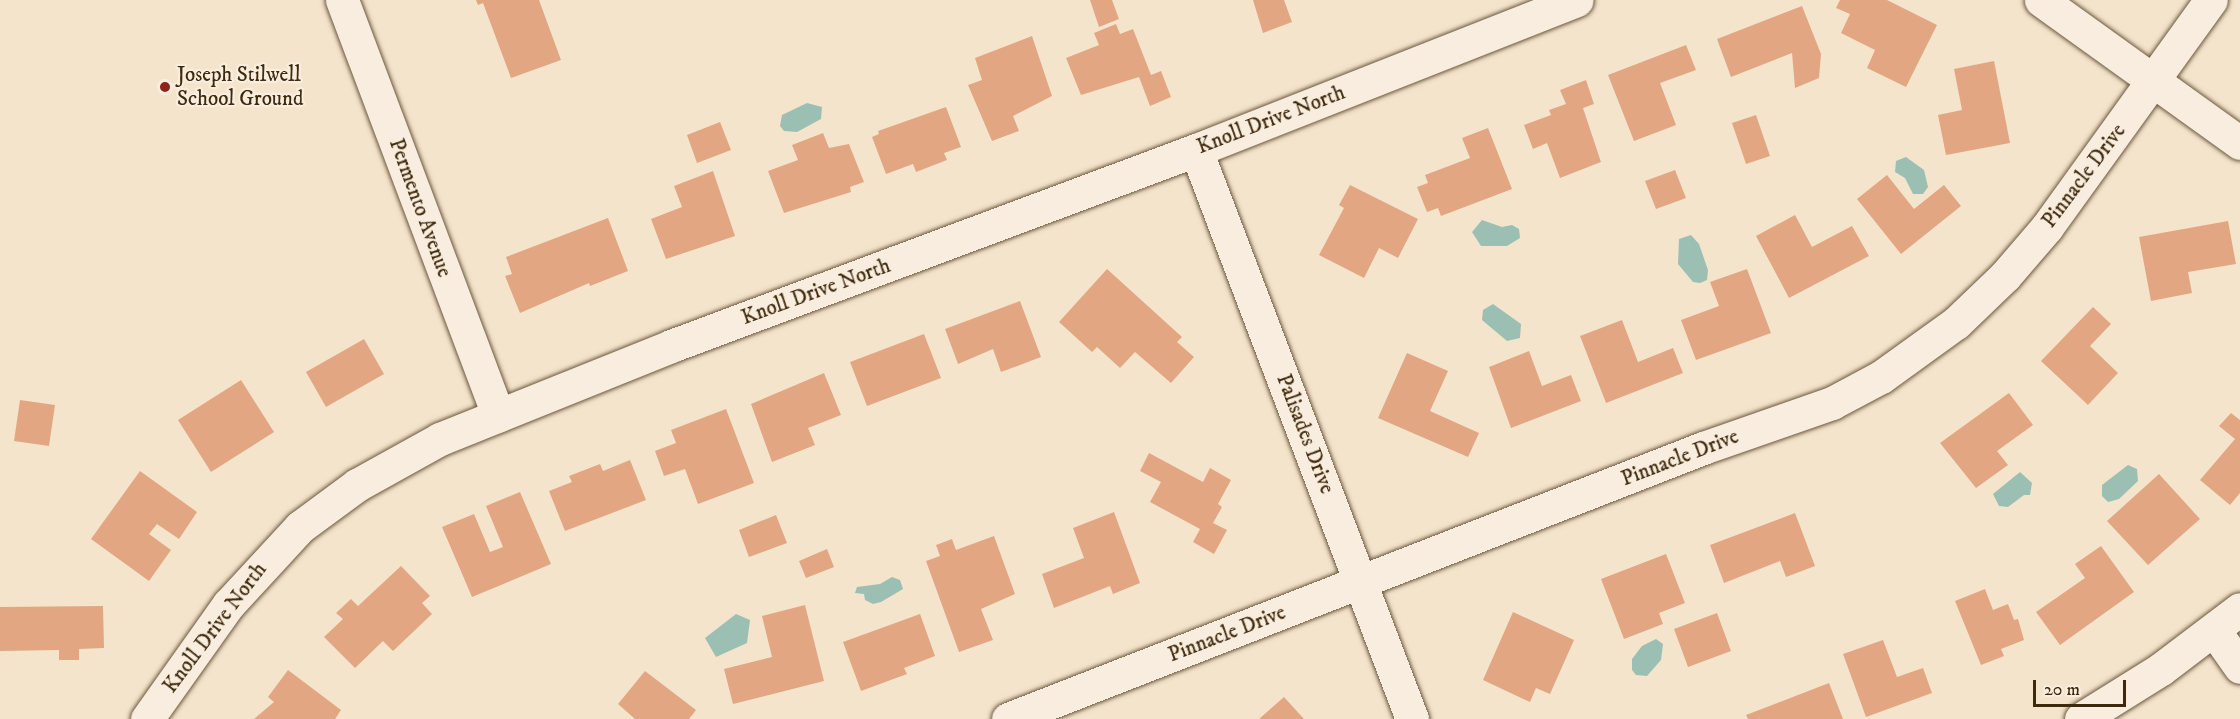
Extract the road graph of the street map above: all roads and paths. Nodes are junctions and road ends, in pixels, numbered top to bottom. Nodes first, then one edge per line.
1 (342, 0) edge
2 (1577, 0) edge
3 (2041, 0) edge
4 (2211, 0) edge
5 (2156, 81) junction
6 (2240, 142) edge
7 (1196, 150) junction
8 (498, 416) junction
9 (1360, 582) junction
10 (2240, 609) edge
11 (2214, 630) junction
12 (2240, 667) edge
13 (147, 719) edge
14 (1008, 719) edge
15 (1412, 719) edge
16 (2081, 719) edge

1 - 8 street, Permento Avenue
2 - 7 street, Knoll Drive North
3 - 5 street
4 - 5 street, Pinnacle Drive
5 - 6 street
5 - 9 street, Pinnacle Drive
7 - 8 street, Knoll Drive North
7 - 9 street, Palisades Drive
8 - 13 street, Knoll Drive North
9 - 14 street, Pinnacle Drive
9 - 15 street, Palisades Drive
10 - 11 street
11 - 12 street
11 - 16 street

